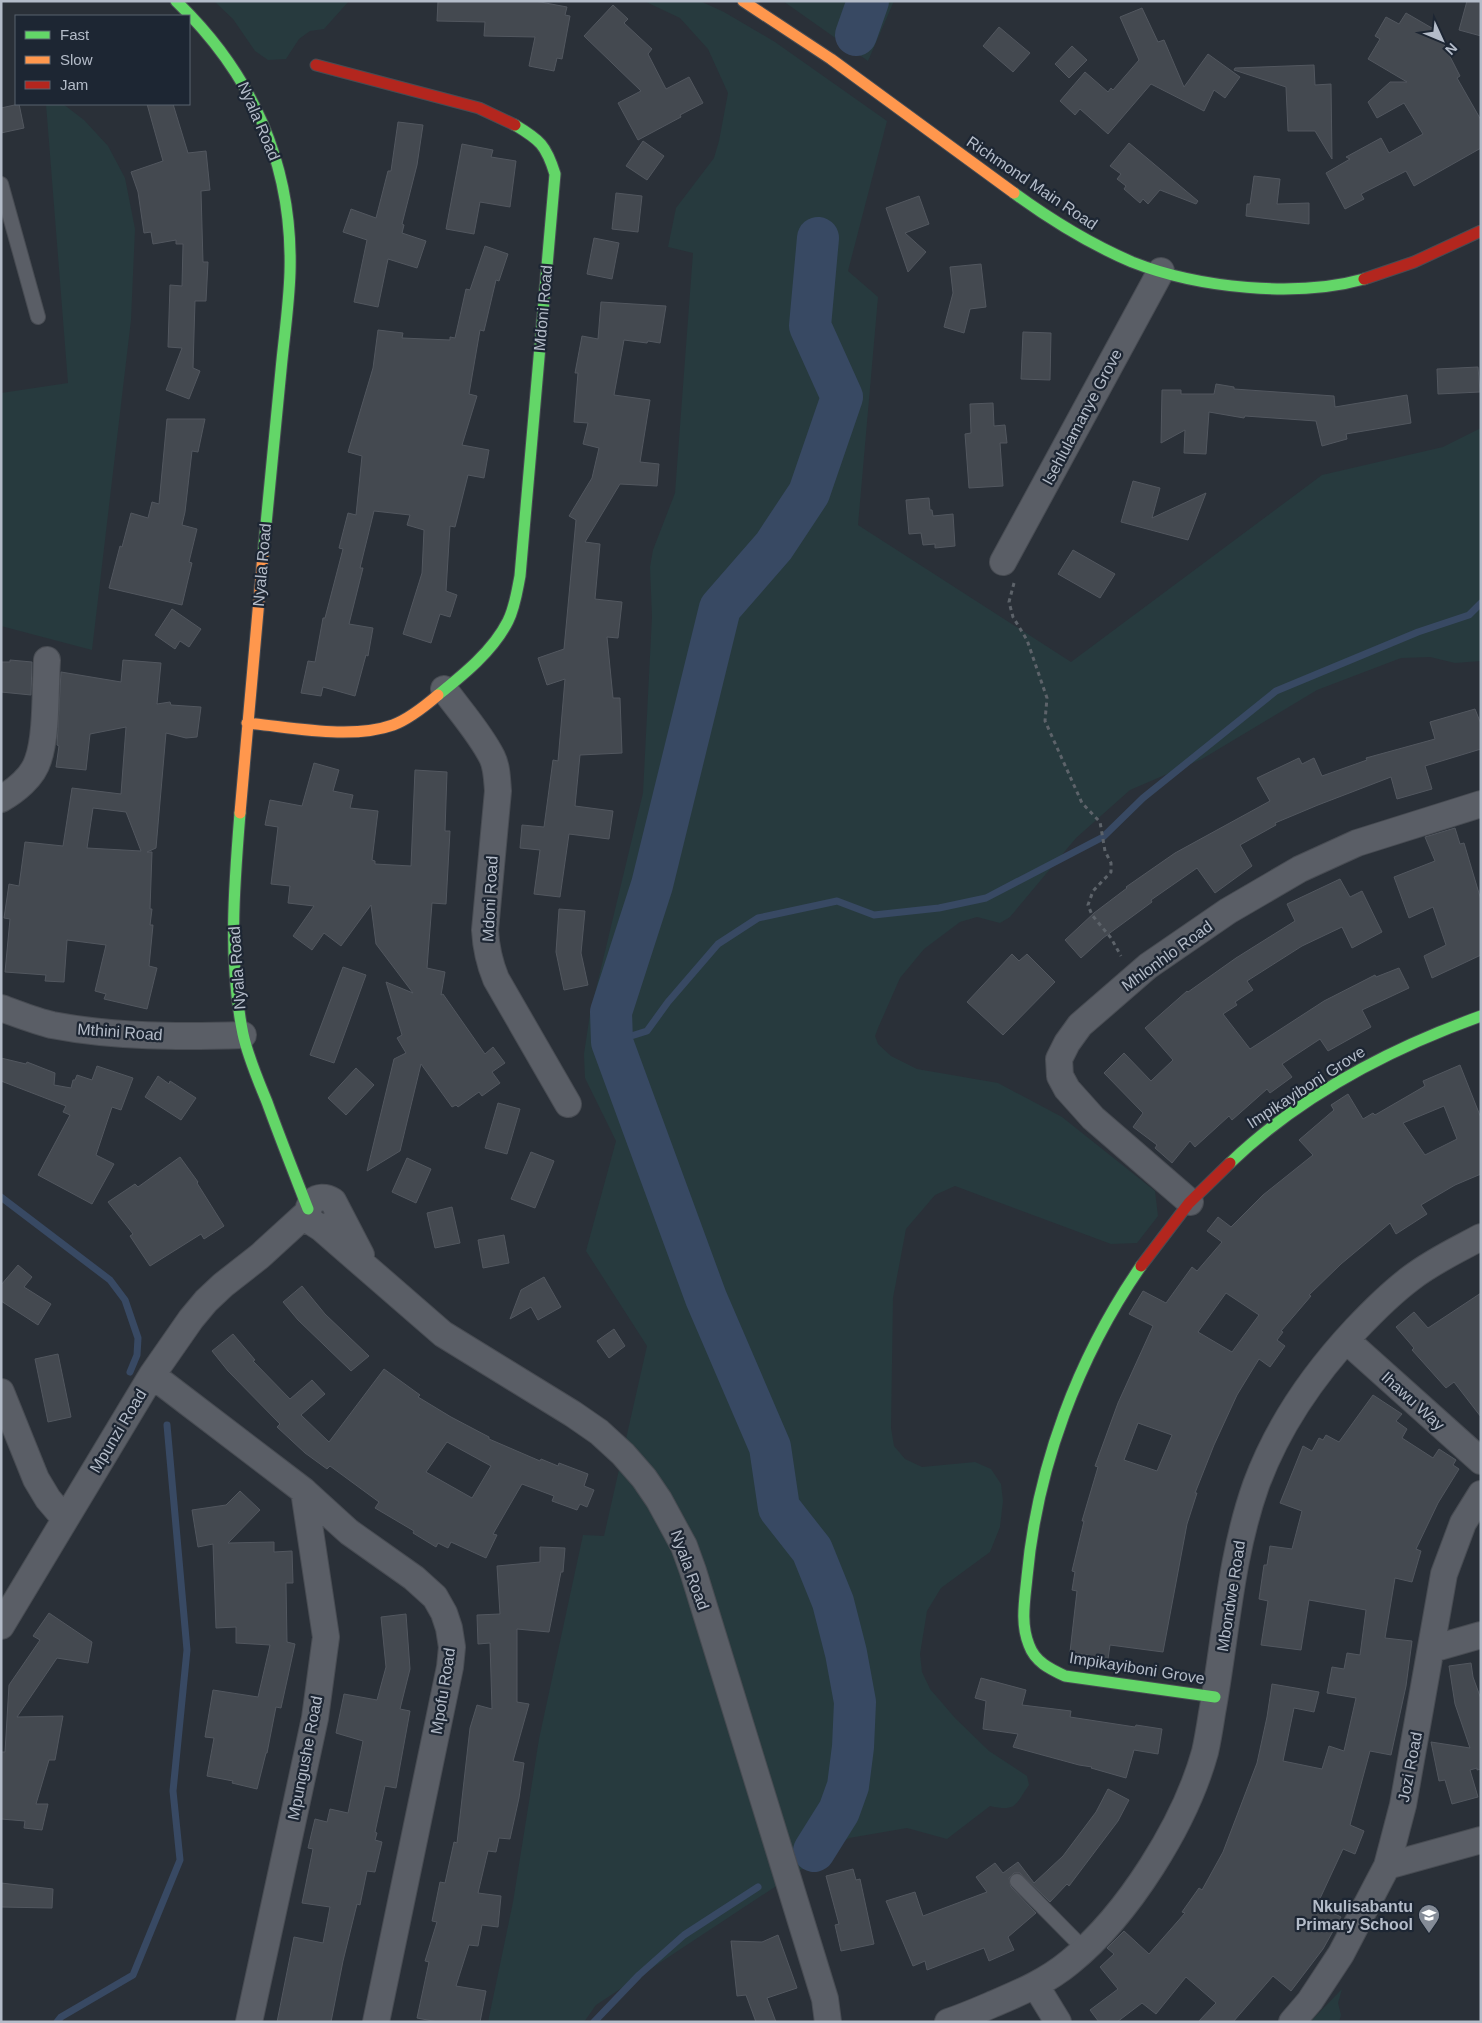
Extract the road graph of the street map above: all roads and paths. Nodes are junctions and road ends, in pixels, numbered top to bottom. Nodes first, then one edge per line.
1 (176, 1) edge
2 (743, 1) edge
3 (316, 65) dead end
4 (1, 184) edge
5 (1481, 231) edge
6 (1161, 271) junction
7 (38, 317) dead end
8 (1003, 562) joint
9 (47, 660) dead end
10 (444, 690) junction
11 (248, 723) junction
12 (1, 799) edge
13 (1481, 804) edge
14 (1134, 978) junction
15 (1, 1008) edge
16 (1481, 1016) edge
17 (243, 1035) junction
18 (568, 1104) dead end
19 (287, 1153) joint
20 (1190, 1202) junction
21 (319, 1215) junction
22 (1481, 1237) edge
23 (1346, 1340) junction
24 (152, 1375) junction
25 (1, 1392) edge
26 (1481, 1461) edge
27 (304, 1491) junction
28 (1481, 1494) edge
29 (65, 1519) junction
30 (1, 1626) edge
31 (1481, 1636) edge
32 (1432, 1649) junction
33 (1215, 1697) junction
34 (1481, 1840) edge
35 (1387, 1866) junction
36 (1016, 1881) dead end
37 (1084, 1948) junction
38 (1036, 1986) junction
39 (826, 2010) edge
40 (249, 2022) edge
41 (376, 2022) edge
42 (838, 2022) edge
43 (948, 2022) edge
44 (1058, 2022) edge
45 (1292, 2022) edge

1 - 11 street, Nyala Road
2 - 6 street, Richmond Main Road
3 - 10 street, Mdoni Road
4 - 7 lane
5 - 6 street, Richmond Main Road
6 - 8 street, Isehlulamanye Grove
8 - 14 path
9 - 12 street
10 - 11 street, Mdoni Road
10 - 18 street, Mdoni Road
11 - 17 street, Nyala Road
13 - 14 street, Mhlonhlo Road
14 - 20 street, Mhlonhlo Road
15 - 17 street, Mthini Road
16 - 20 street, Impikayiboni Grove
17 - 19 street, Nyala Road
19 - 21 street, Nyala Road
20 - 33 street, Impikayiboni Grove
21 - 24 street, Mpunzi Road
21 - 39 street, Nyala Road
22 - 23 street, Mbondwe Road
23 - 26 street, Ihawu Way
23 - 33 street, Mbondwe Road
24 - 27 street, Mpofu Road
24 - 29 street, Mpunzi Road
25 - 29 street
27 - 40 street, Mpungushe Road
27 - 41 street, Mpofu Road
28 - 32 street, Jozi Road
29 - 30 street, Mpunzi Road
31 - 32 street
32 - 35 street, Jozi Road
33 - 37 street, Mbondwe Road
34 - 35 street
35 - 45 street, Jozi Road
36 - 37 lane
37 - 38 street, Mbondwe Road
38 - 43 street, Mbondwe Road
38 - 44 street
39 - 42 street, Nyala Road

